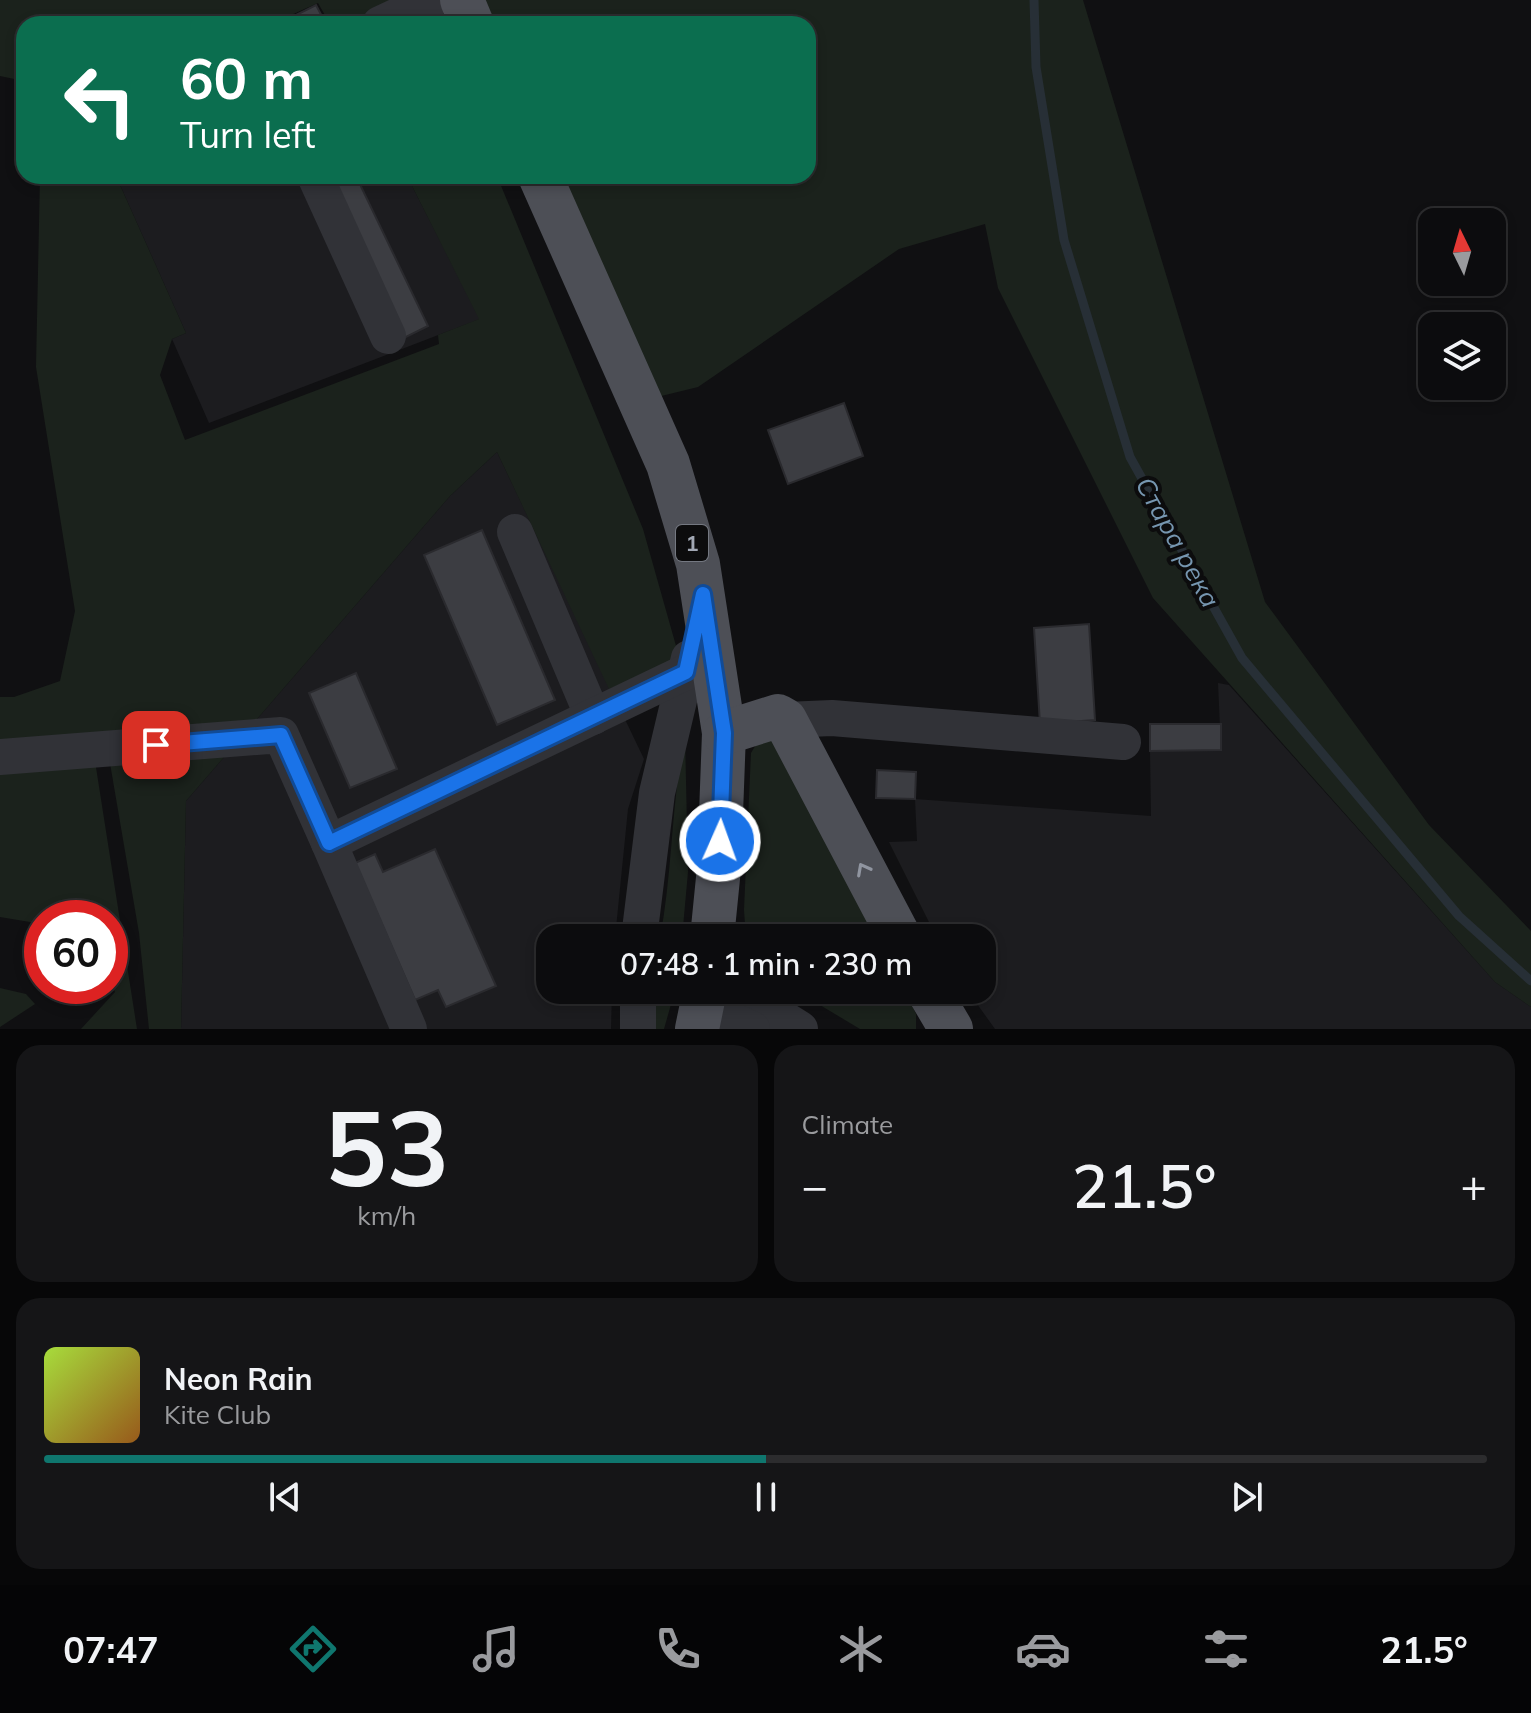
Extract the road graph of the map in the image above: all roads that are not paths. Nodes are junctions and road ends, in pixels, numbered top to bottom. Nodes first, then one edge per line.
1 (432, 0) edge
2 (397, 16) edge
3 (319, 184) edge
4 (544, 184) edge
5 (388, 336) dead end
6 (515, 532) dead end
7 (703, 594) junction
8 (686, 672) junction
9 (593, 717) junction
10 (785, 720) junction
11 (724, 733) junction
12 (1123, 742) dead end
13 (0, 757) edge
14 (329, 843) junction
15 (641, 924) edge
16 (713, 924) edge
17 (893, 924) edge
18 (638, 1004) edge
19 (711, 1004) edge
20 (409, 1029) edge
21 (638, 1029) edge
22 (752, 1029) edge
23 (800, 1029) edge

1 - 2 street
3 - 5 street
4 - 7 main road, 1
6 - 9 street
7 - 8 street
7 - 11 main road, 1
8 - 9 street
8 - 15 street
9 - 14 street
10 - 11 main road
10 - 12 street
17 -> 10 main road
11 - 16 main road, 1
13 - 14 street
14 - 20 street
18 - 21 street
19 - 22 street
19 - 23 street

